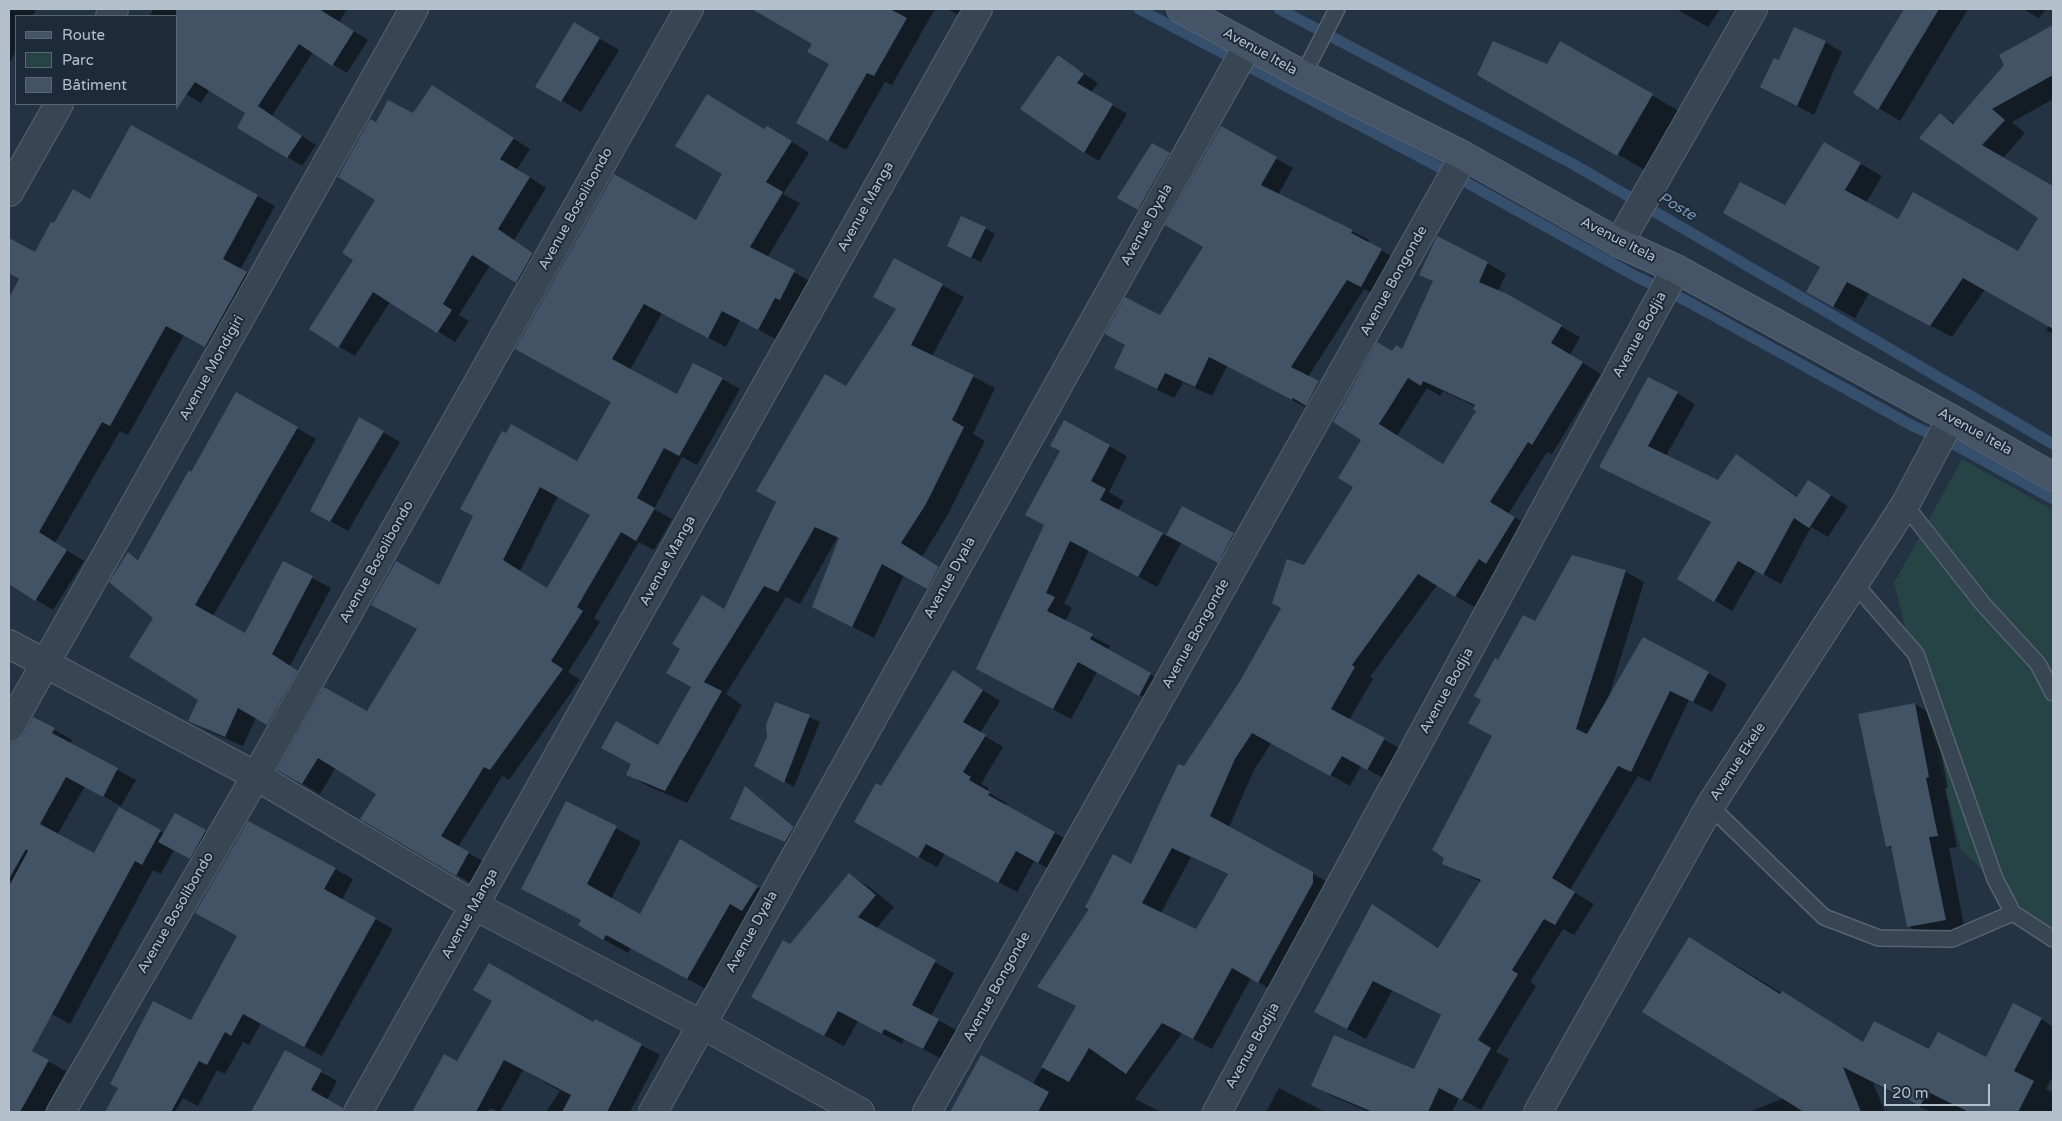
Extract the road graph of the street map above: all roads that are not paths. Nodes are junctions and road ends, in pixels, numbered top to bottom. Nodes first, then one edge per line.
1 (414, 9) edge
2 (689, 9) edge
3 (978, 9) edge
4 (1181, 9) edge
5 (1337, 9) edge
6 (1753, 9) edge
7 (1248, 45) junction
8 (1303, 75) junction
9 (58, 105) edge
10 (1464, 156) junction
11 (9, 192) edge
12 (1619, 243) junction
13 (1676, 270) junction
14 (1951, 419) junction
15 (2053, 477) edge
16 (1905, 505) junction
17 (1854, 583) junction
18 (9, 644) edge
19 (45, 664) junction
20 (2053, 693) edge
21 (9, 728) edge
22 (256, 776) junction
23 (1710, 806) junction
24 (475, 906) junction
25 (2013, 913) junction
26 (2053, 939) edge
27 (701, 1024) junction
28 (61, 1112) edge
29 (358, 1112) edge
30 (653, 1112) edge
31 (860, 1112) edge
32 (928, 1112) edge
33 (1217, 1112) edge
34 (1538, 1112) edge

1 - 19 street, Avenue Mondigiri
2 - 22 street, Avenue Bosolibondo
3 - 24 street, Avenue Manga
4 - 7 street, Avenue Itela
5 - 8 lane
6 - 12 street
7 - 8 street, Avenue Itela
7 - 27 street, Avenue Dyala
8 - 10 street, Avenue Itela
9 - 11 street
10 - 12 street, Avenue Itela
10 - 32 street, Avenue Bongonde
12 - 13 street, Avenue Itela
13 - 14 street, Avenue Itela
13 - 33 street, Avenue Bodjia
14 - 15 street, Avenue Itela
14 - 16 street, Avenue Ekele
16 - 17 street, Avenue Ekele
16 - 20 lane
17 - 23 street, Avenue Ekele
17 - 25 lane
18 - 19 street
19 - 21 street, Avenue Mondigiri
19 - 22 street
22 - 24 street
22 - 28 street, Avenue Bosolibondo
23 - 25 lane
23 - 34 street, Avenue Ekele
24 - 27 street
24 - 29 street, Avenue Manga
25 - 26 lane
27 - 30 street, Avenue Dyala
27 - 31 street

